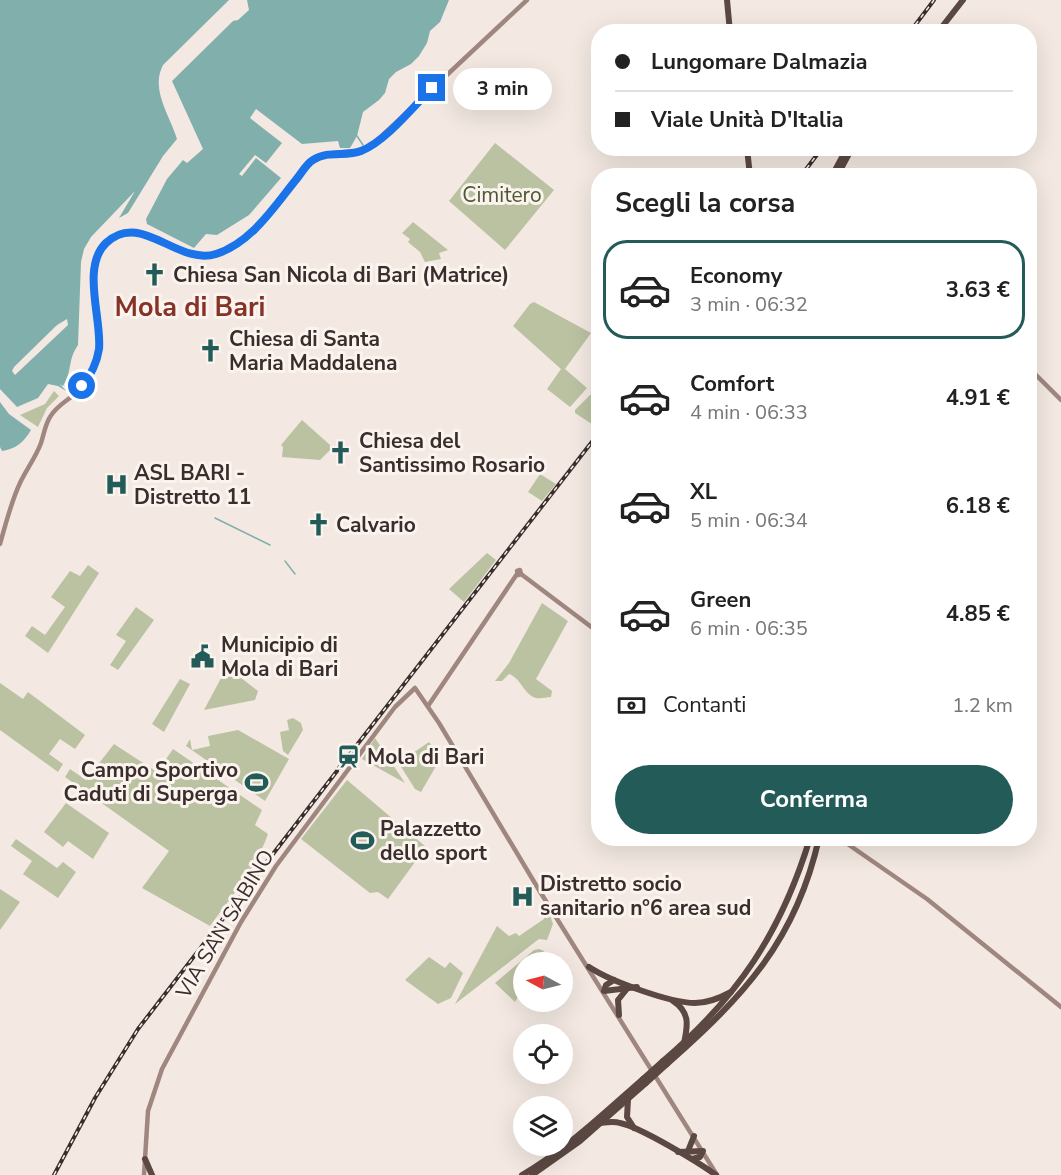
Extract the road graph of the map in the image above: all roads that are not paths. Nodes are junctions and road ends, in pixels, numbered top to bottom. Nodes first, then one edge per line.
1 (527, 0) edge
2 (727, 0) edge
3 (958, 0) edge
4 (963, 0) edge
5 (729, 24) edge
6 (939, 24) edge
7 (944, 24) edge
8 (1037, 376) edge
9 (1061, 400) edge
10 (0, 544) edge
11 (591, 627) edge
12 (428, 706) junction
13 (808, 846) edge
14 (817, 846) edge
15 (851, 846) edge
16 (589, 967) junction
17 (615, 980) junction
18 (638, 987) junction
19 (626, 990) junction
20 (734, 990) junction
21 (604, 991) junction
22 (670, 999) junction
23 (1061, 1007) edge
24 (619, 1015) junction
25 (684, 1043) junction
26 (665, 1063) junction
27 (644, 1081) junction
28 (628, 1099) junction
29 (601, 1124) junction
30 (635, 1128) junction
31 (694, 1136) junction
32 (688, 1151) junction
33 (703, 1151) junction
34 (677, 1152) junction
35 (145, 1159) junction
36 (689, 1159) junction
37 (144, 1175) edge
38 (152, 1175) edge
39 (522, 1175) edge
40 (532, 1175) edge
41 (716, 1175) edge

1 - 10 street
2 - 5 highway
3 - 6 highway
4 - 7 highway
8 - 9 street
11 - 12 street
12 - 16 street
12 - 35 street, VIA SAN SABINO
13 - 20 highway
14 - 26 highway
15 - 23 street
16 - 17 highway
16 - 21 street
17 - 18 highway
17 - 21 highway
18 - 19 highway
18 - 22 highway
19 - 21 highway
19 - 24 highway
20 - 22 highway
20 - 25 highway
21 - 24 street
22 - 25 highway
24 - 31 street
25 - 26 highway
26 - 27 highway, bridge
27 - 28 highway
27 - 39 highway
28 - 29 highway
28 - 30 highway
29 - 30 highway
29 - 40 highway
30 - 34 highway
31 - 32 highway
31 - 33 street
32 - 33 highway
32 - 34 highway
33 - 36 highway
33 - 41 street
34 - 36 highway
35 - 37 street, VIA SAN SABINO
35 - 38 highway
36 - 41 highway

